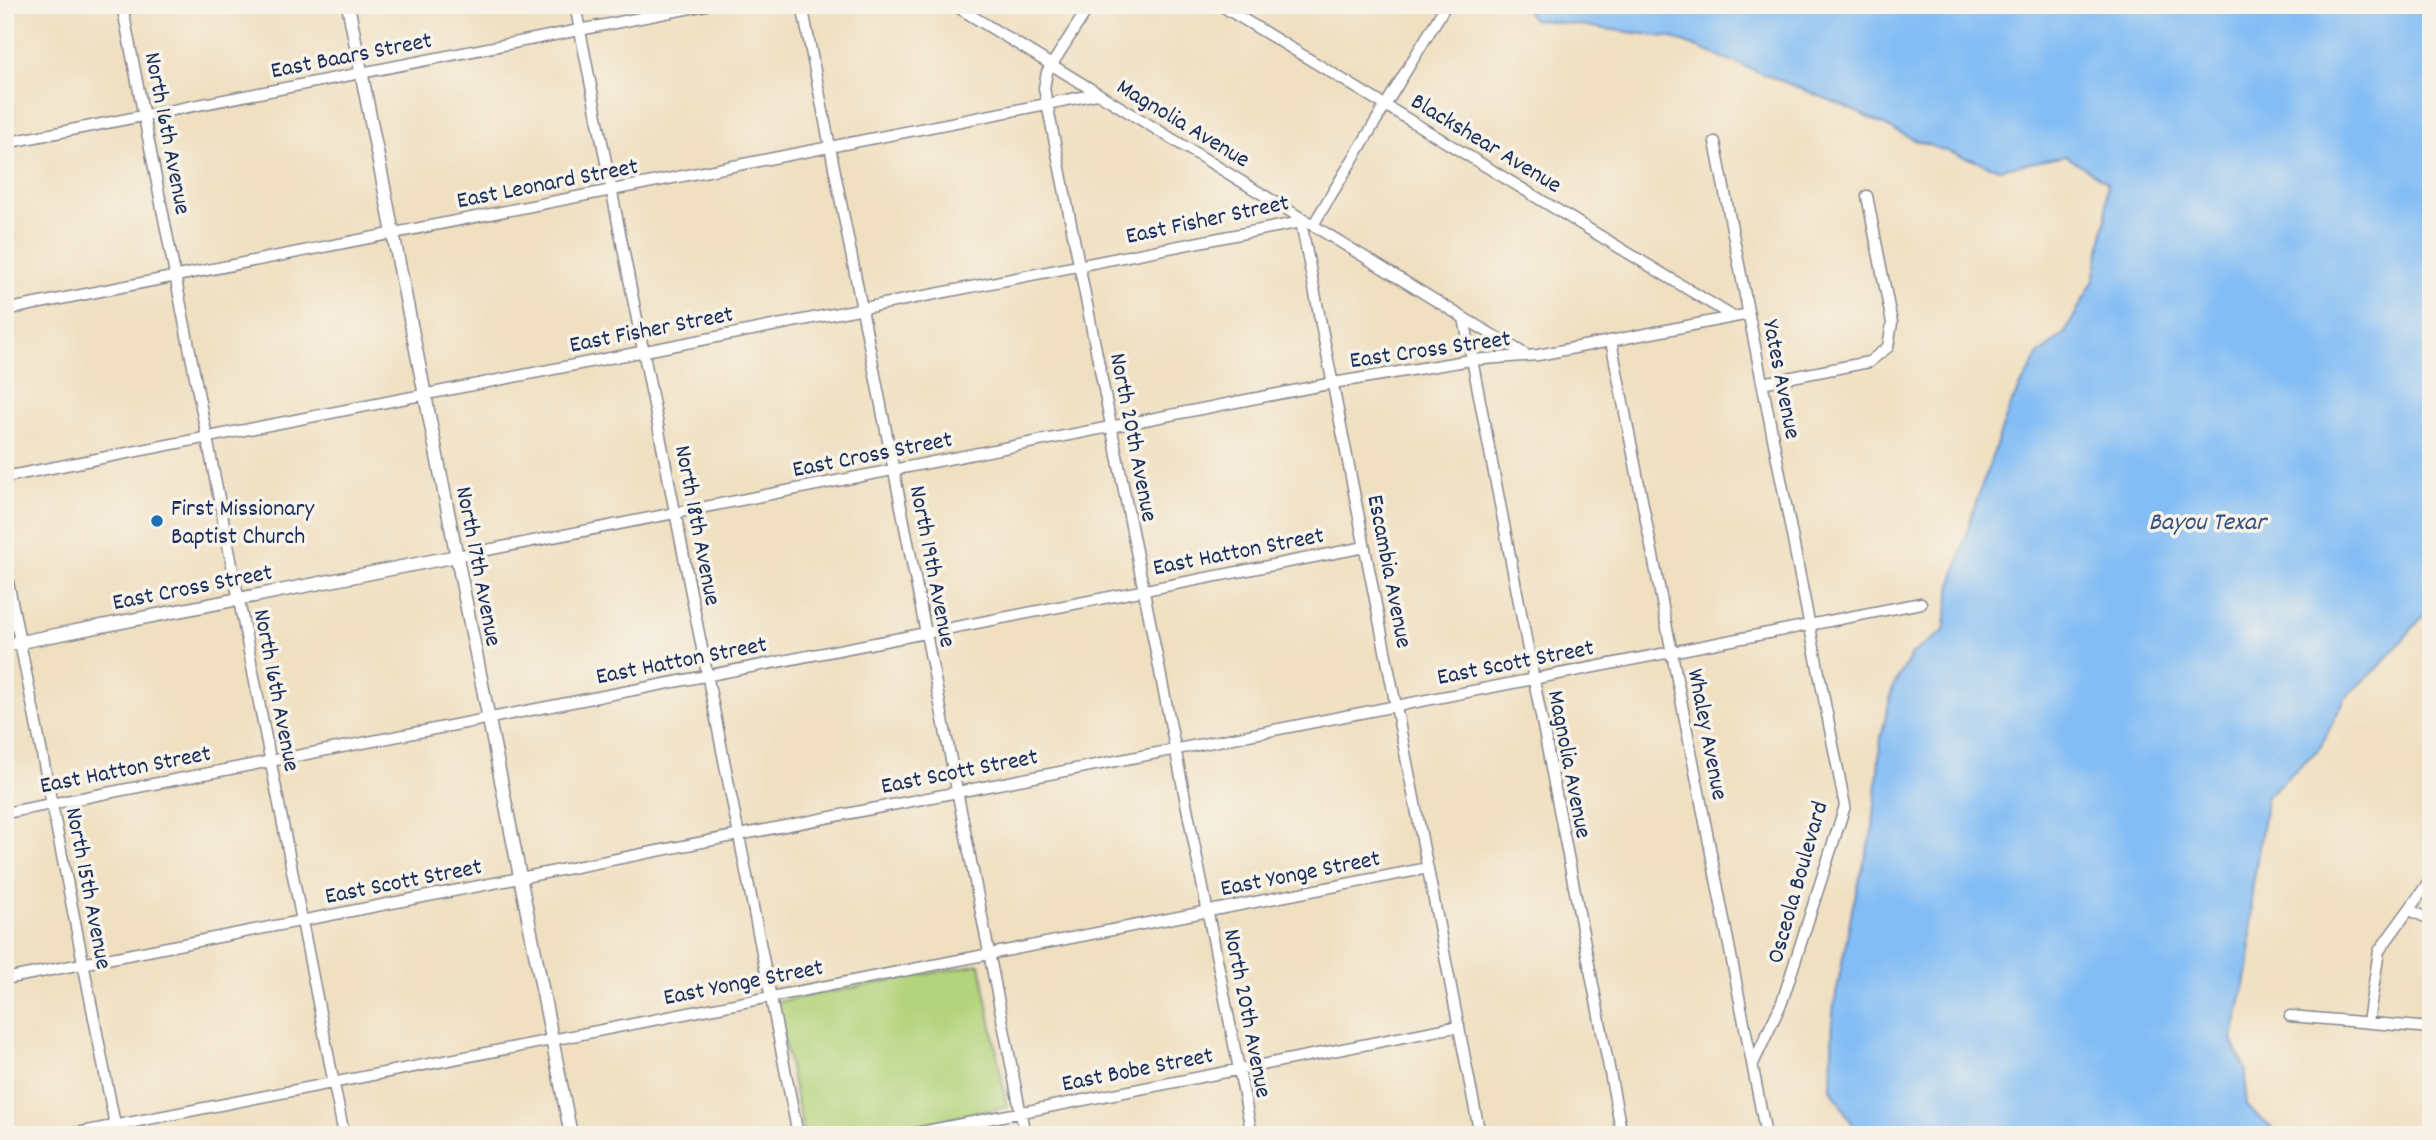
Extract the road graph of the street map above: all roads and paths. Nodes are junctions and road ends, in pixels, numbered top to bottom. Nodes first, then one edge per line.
1 (122, 5) edge
2 (348, 5) edge
3 (575, 5) edge
4 (706, 5) edge
5 (802, 5) edge
6 (954, 5) edge
7 (1090, 5) edge
8 (1220, 5) edge
9 (1446, 5) edge
10 (580, 30) junction
11 (1052, 65) junction
12 (362, 73) junction
13 (1097, 94) junction
14 (1385, 104) junction
15 (1048, 106) junction
16 (144, 116) junction
17 (1715, 142) dead end
18 (5, 143) edge
19 (830, 148) junction
20 (612, 191) junction
21 (1867, 196) dead end
22 (1306, 222) junction
23 (393, 234) junction
24 (1079, 266) junction
25 (175, 276) junction
26 (862, 308) junction
27 (5, 310) edge
28 (1749, 314) junction
29 (1732, 316) junction
30 (1464, 318) junction
31 (1611, 341) junction
32 (643, 350) junction
33 (1538, 355) junction
34 (1471, 360) junction
35 (1333, 383) junction
36 (1762, 383) junction
37 (425, 394) junction
38 (1111, 426) junction
39 (207, 437) junction
40 (894, 470) junction
41 (5, 477) edge
42 (676, 513) junction
43 (1365, 547) junction
44 (457, 556) junction
45 (5, 566) edge
46 (1144, 590) junction
47 (239, 598) junction
48 (1921, 603) dead end
49 (1810, 624) junction
50 (926, 632) junction
51 (20, 642) junction
52 (5, 645) edge
53 (1671, 652) junction
54 (708, 675) junction
55 (1534, 679) junction
56 (1396, 706) junction
57 (488, 718) junction
58 (1175, 749) junction
59 (271, 761) junction
60 (957, 792) junction
61 (52, 803) junction
62 (5, 813) edge
63 (738, 835) junction
64 (1428, 868) junction
65 (520, 878) junction
66 (2431, 879) edge
67 (2410, 910) junction
68 (1207, 911) junction
69 (2431, 920) edge
70 (302, 921) junction
71 (989, 954) junction
72 (83, 964) junction
73 (5, 979) edge
74 (771, 997) junction
75 (2290, 1016) dead end
76 (2368, 1022) junction
77 (1459, 1026) junction
78 (2431, 1028) edge
79 (552, 1040) junction
80 (1753, 1063) junction
81 (1239, 1069) junction
82 (334, 1082) junction
83 (1020, 1112) junction
84 (116, 1130) edge
85 (1763, 1134) edge
86 (67, 1135) edge
87 (344, 1135) edge
88 (570, 1135) edge
89 (798, 1135) edge
90 (906, 1135) edge
91 (1025, 1135) edge
92 (1252, 1135) edge
93 (1480, 1135) edge
94 (1622, 1135) edge

1 - 16 street, North 16th Avenue
2 - 12 street, North 17th Avenue
3 - 10 street, North 18th Avenue
4 - 10 street, East Baars Street
5 - 19 street, North 19th Avenue
6 - 11 street, Magnolia Avenue
7 - 11 street, North 20th Avenue
8 - 14 street, Blackshear Avenue
9 - 14 street
10 - 12 street, East Baars Street
10 - 20 street, North 18th Avenue
11 - 13 street, Magnolia Avenue
11 - 15 street, North 20th Avenue
12 - 16 street, East Baars Street
12 - 23 street, North 17th Avenue
13 - 15 street, East Leonard Street
13 - 22 street, Magnolia Avenue
14 - 22 street
14 - 29 street, Blackshear Avenue
15 - 19 street, East Leonard Street
15 - 24 street, North 20th Avenue
16 - 18 street, East Baars Street
16 - 25 street, North 16th Avenue
17 - 28 street, Yates Avenue
19 - 20 street, East Leonard Street
19 - 26 street, North 19th Avenue
20 - 23 street, East Leonard Street
20 - 32 street, North 18th Avenue
21 - 36 street
22 - 24 street, East Fisher Street
22 - 30 street, Magnolia Avenue
22 - 35 street, Escambia Avenue
23 - 25 street, East Leonard Street
23 - 37 street, North 17th Avenue
24 - 26 street, East Fisher Street
24 - 38 street, North 20th Avenue
25 - 27 street, East Leonard Street
25 - 39 street, North 16th Avenue
26 - 32 street, East Fisher Street
26 - 40 street, North 19th Avenue
28 - 29 street, East Cross Street
28 - 36 street, Yates Avenue
29 - 31 street, East Cross Street
30 - 33 street, Magnolia Avenue
30 - 34 street, Magnolia Avenue
31 - 33 street, East Cross Street
31 - 53 street, Whaley Avenue
32 - 37 street, East Fisher Street
32 - 42 street, North 18th Avenue
33 - 34 street, East Cross Street
34 - 35 street, East Cross Street
34 - 55 street, Magnolia Avenue
35 - 38 street, East Cross Street
35 - 43 street, Escambia Avenue
36 - 49 street, Yates Avenue
37 - 39 street, East Fisher Street
37 - 44 street, North 17th Avenue
38 - 40 street, East Cross Street
38 - 46 street, North 20th Avenue
39 - 41 street, East Fisher Street
39 - 47 street, North 16th Avenue
40 - 42 street, East Cross Street
40 - 50 street, North 19th Avenue
42 - 44 street, East Cross Street
42 - 54 street, North 18th Avenue
43 - 46 street, East Hatton Street
43 - 56 street, Escambia Avenue
44 - 47 street, East Cross Street
44 - 57 street, North 17th Avenue
45 - 51 street, North 15th Avenue
46 - 50 street, East Hatton Street
46 - 58 street, North 20th Avenue
47 - 51 street, East Cross Street
47 - 59 street, North 16th Avenue
48 - 49 street, East Scott Street
49 - 53 street, East Scott Street
49 - 80 street, Osceola Boulevard
50 - 54 street, East Hatton Street
50 - 60 street, North 19th Avenue
51 - 52 street, East Cross Street
51 - 61 street, North 15th Avenue
53 - 55 street, East Scott Street
53 - 80 street, Whaley Avenue
54 - 57 street, East Hatton Street
54 - 63 street, North 18th Avenue
55 - 56 street, East Scott Street
55 - 94 street, Magnolia Avenue
56 - 58 street, East Scott Street
56 - 64 street, Escambia Avenue
57 - 59 street, East Hatton Street
57 - 65 street, North 17th Avenue
58 - 60 street, East Scott Street
58 - 68 street, North 20th Avenue
59 - 61 street, East Hatton Street
59 - 70 street, North 16th Avenue
60 - 63 street, East Scott Street
60 - 71 street, North 19th Avenue
61 - 62 street, East Hatton Street
61 - 72 street, North 15th Avenue
63 - 65 street, East Scott Street
63 - 74 street, North 18th Avenue
64 - 68 street, East Yonge Street
64 - 77 street, Escambia Avenue
65 - 70 street, East Scott Street
65 - 79 street, North 17th Avenue
66 - 67 street
67 - 69 street
67 - 76 street
68 - 71 street, East Yonge Street
68 - 81 street, North 20th Avenue
70 - 72 street, East Scott Street
70 - 82 street, North 16th Avenue
71 - 74 street, East Yonge Street
71 - 83 street, North 19th Avenue
72 - 73 street, East Scott Street
72 - 84 street, North 15th Avenue
74 - 79 street, East Yonge Street
74 - 89 street, North 18th Avenue
75 - 76 street
76 - 78 street
77 - 81 street, East Bobe Street
77 - 93 street, Escambia Avenue
79 - 82 street, East Yonge Street
79 - 88 street, North 17th Avenue
80 - 85 street, Whaley Avenue
81 - 83 street, East Bobe Street
81 - 92 street, North 20th Avenue
82 - 84 street, East Yonge Street
82 - 87 street, North 16th Avenue
83 - 90 street, East Bobe Street
83 - 91 street, North 19th Avenue
84 - 86 street, East Yonge Street

